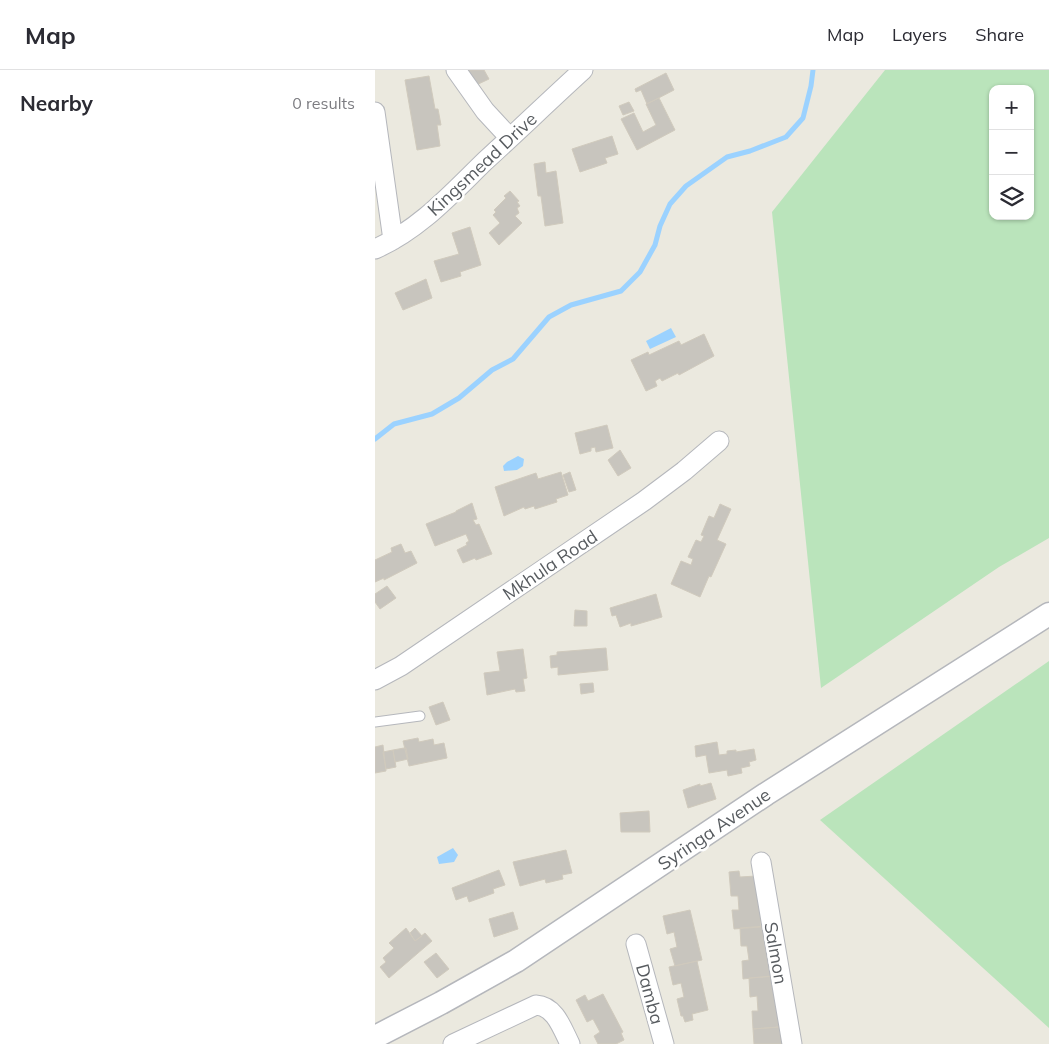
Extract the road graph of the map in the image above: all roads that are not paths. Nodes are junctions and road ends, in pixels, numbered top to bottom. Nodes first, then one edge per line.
1 (456, 70) edge
2 (583, 70) edge
3 (375, 112) edge
4 (510, 138) junction
5 (387, 192) junction
6 (437, 208) junction
7 (384, 239) edge
8 (375, 249) edge
9 (719, 441) dead end
10 (1049, 614) edge
11 (375, 680) edge
12 (420, 716) dead end
13 (375, 722) edge
14 (761, 862) dead end
15 (636, 944) dead end
16 (375, 1037) edge
17 (461, 1042) edge
18 (570, 1044) edge
19 (664, 1044) edge
20 (792, 1044) edge

1 - 4 street
2 - 4 street, Kingsmead Drive
3 - 5 street
4 - 6 street, Kingsmead Drive
5 - 6 street
5 - 7 street
6 - 7 street, Kingsmead Drive
7 - 8 street, Kingsmead Drive
9 - 11 street, Mkhula Road
10 - 16 street, Syringa Avenue
12 - 13 lane
14 - 20 street, Salmon
15 - 19 street, Damba
17 - 18 street

